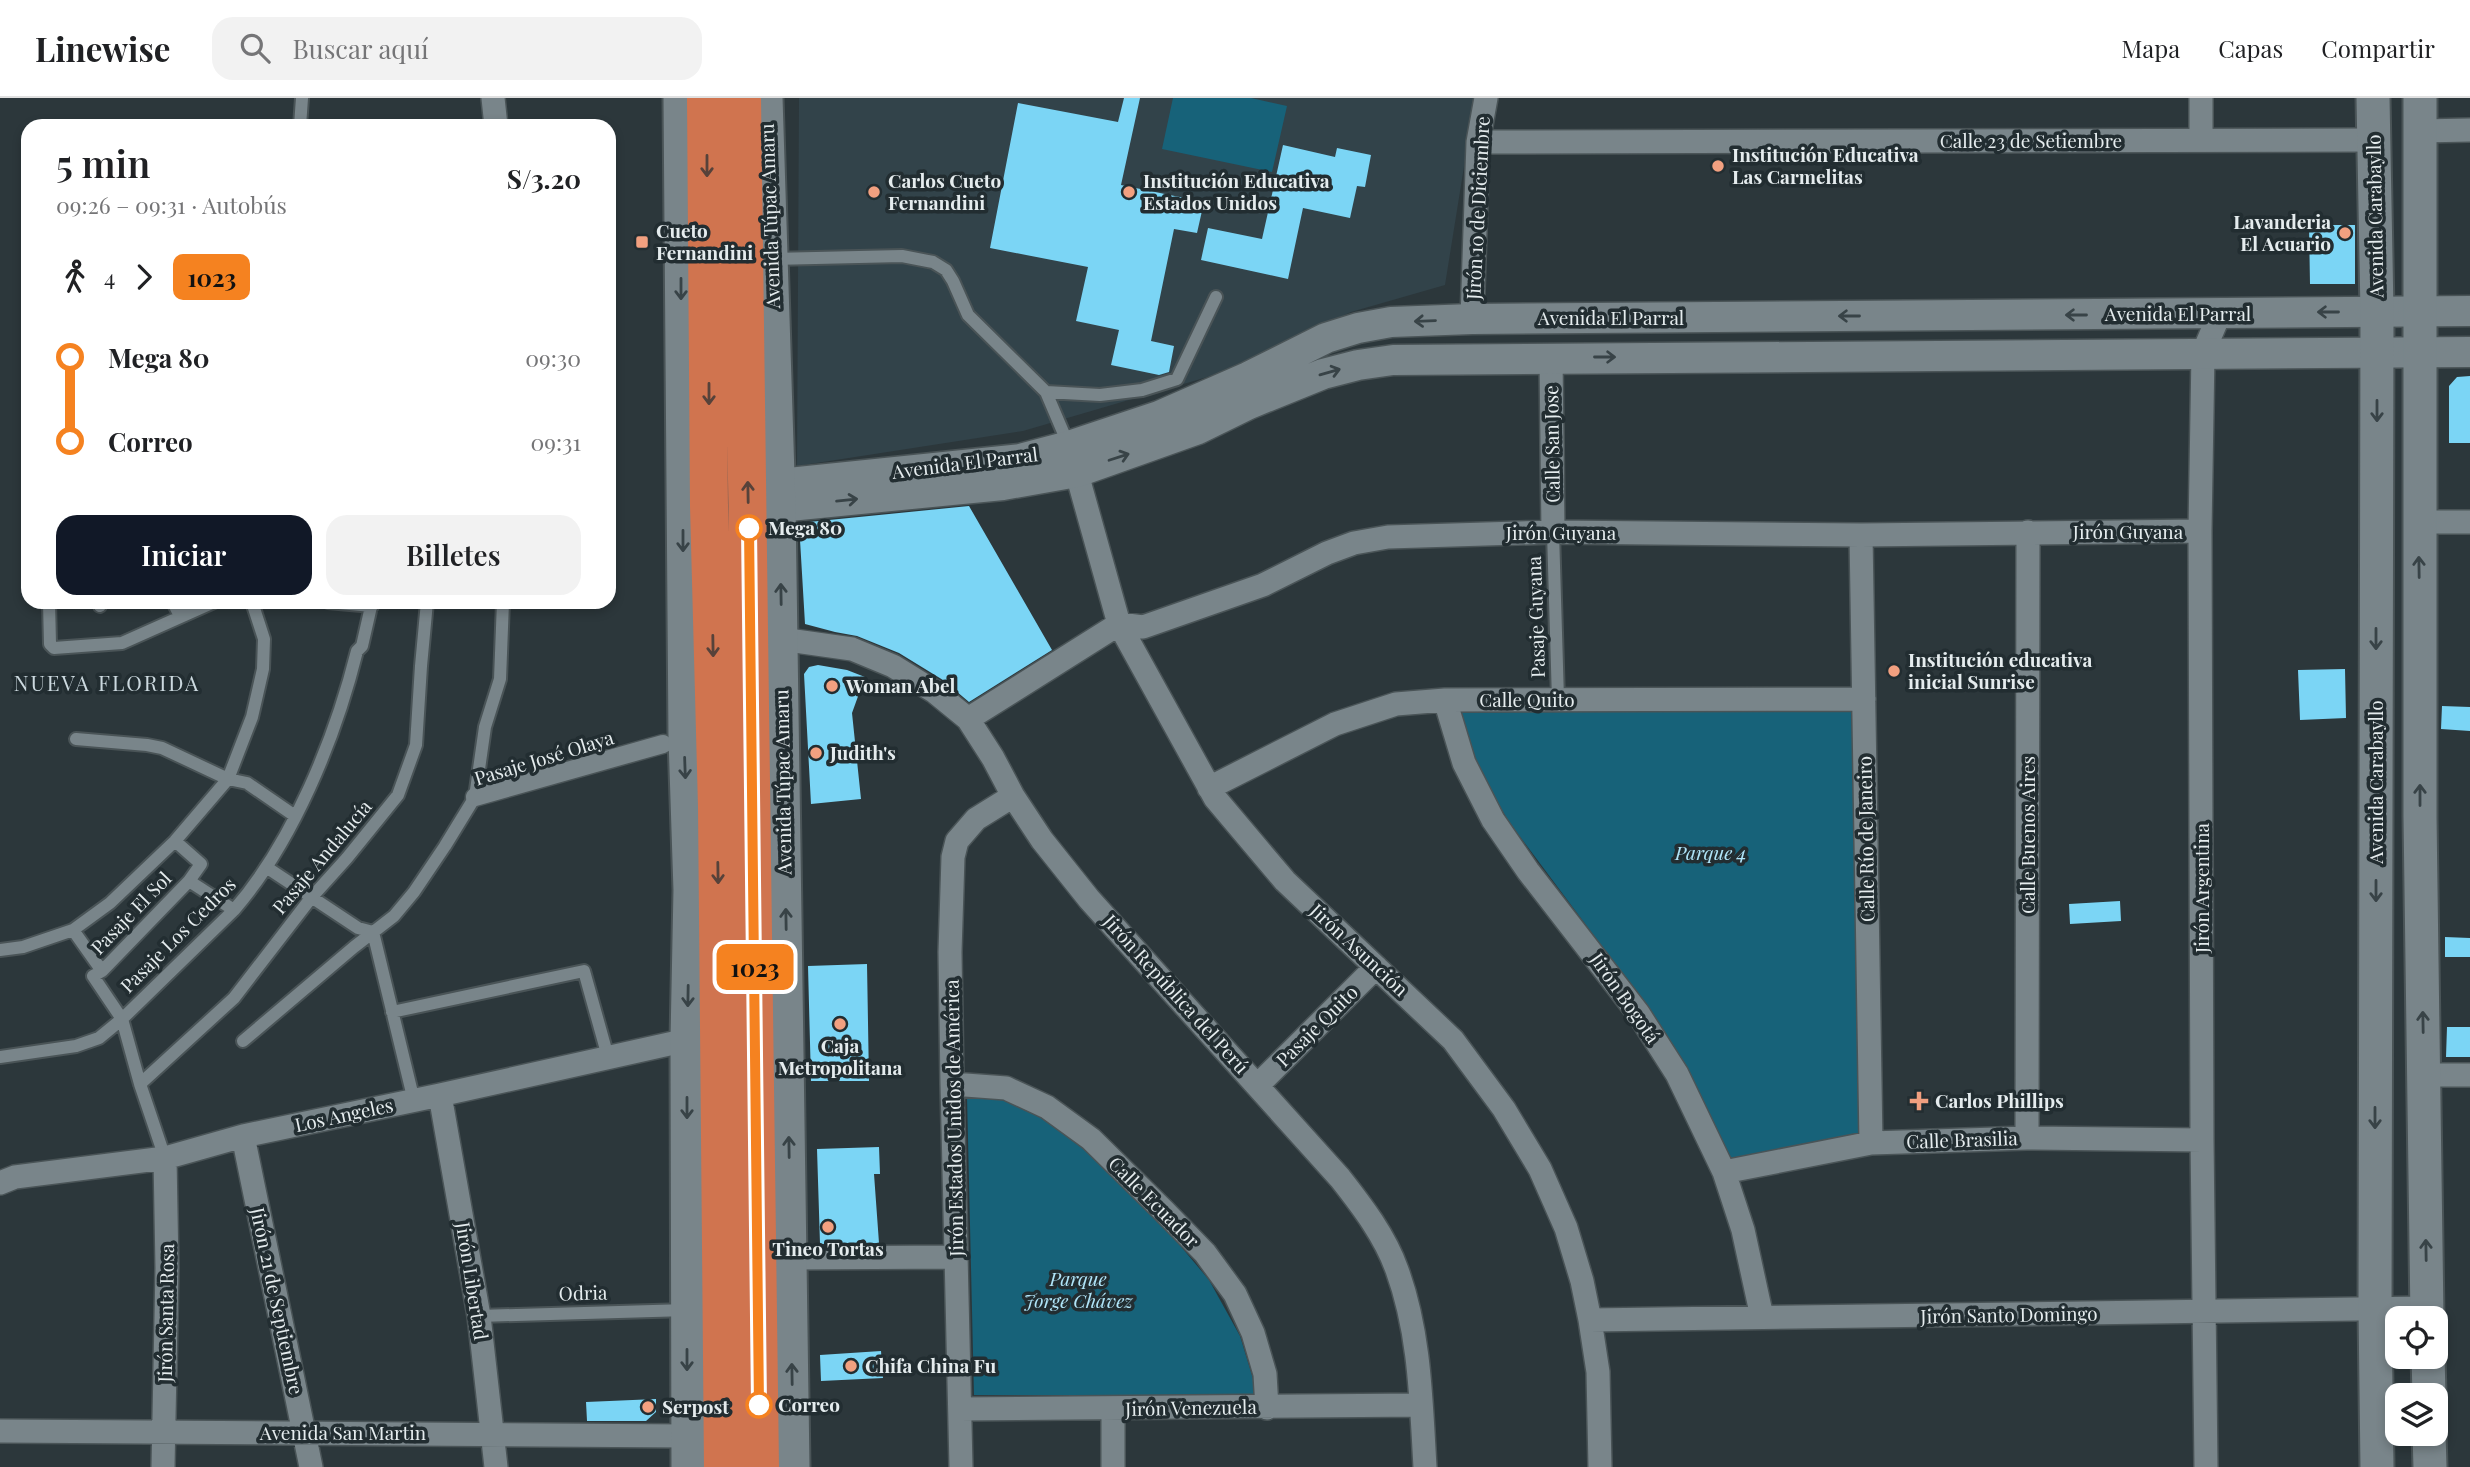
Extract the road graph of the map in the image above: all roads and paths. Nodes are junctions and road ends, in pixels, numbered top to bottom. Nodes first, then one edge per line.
1 (302, 98) edge
2 (493, 98) edge
3 (680, 98) edge
4 (706, 98) edge
5 (742, 98) edge
6 (766, 98) edge
7 (1486, 98) edge
8 (2201, 98) edge
9 (2373, 98) edge
10 (2420, 98) edge
11 (300, 119) edge
12 (495, 119) edge
13 (2470, 130) edge
14 (2421, 131) junction
15 (2202, 140) junction
16 (2373, 140) junction
17 (1478, 142) junction
18 (771, 259) junction
19 (1216, 297) dead end
20 (2419, 311) junction
21 (2470, 311) edge
22 (2377, 312) junction
23 (2220, 313) junction
24 (1472, 319) junction
25 (2420, 352) junction
26 (2470, 352) edge
27 (2203, 353) junction
28 (2377, 353) junction
29 (1551, 357) junction
30 (1045, 392) junction
31 (1073, 459) junction
32 (779, 495) junction
33 (2419, 522) junction
34 (2470, 522) edge
35 (2200, 531) junction
36 (1553, 532) junction
37 (2028, 532) junction
38 (1861, 536) junction
39 (49, 609) edge
40 (176, 609) edge
41 (197, 609) edge
42 (254, 609) edge
43 (371, 609) edge
44 (426, 609) edge
45 (503, 609) edge
46 (180, 616) junction
47 (1119, 624) junction
48 (781, 639) junction
49 (1864, 699) junction
50 (1445, 700) junction
51 (1558, 700) junction
52 (968, 719) junction
53 (76, 739) dead end
54 (663, 744) dead end
55 (228, 779) junction
56 (1209, 788) junction
57 (1013, 796) junction
58 (475, 797) junction
59 (295, 816) junction
60 (175, 841) junction
61 (266, 867) junction
62 (189, 881) junction
63 (311, 898) junction
64 (234, 911) junction
65 (73, 930) junction
66 (373, 932) junction
67 (0, 950) edge
68 (1377, 967) junction
69 (102, 971) junction
70 (392, 1012) junction
71 (122, 1019) junction
72 (687, 1040) junction
73 (243, 1041) dead end
74 (0, 1057) edge
75 (608, 1057) junction
76 (2423, 1075) junction
77 (2470, 1075) edge
78 (140, 1084) junction
79 (952, 1084) junction
80 (1258, 1085) junction
81 (440, 1095) junction
82 (414, 1101) junction
83 (243, 1136) junction
84 (2027, 1138) junction
85 (2202, 1140) junction
86 (1871, 1143) junction
87 (165, 1158) junction
88 (1724, 1172) junction
89 (0, 1183) edge
90 (956, 1257) junction
91 (790, 1258) junction
92 (2427, 1306) edge
93 (687, 1310) junction
94 (2375, 1310) junction
95 (2385, 1311) edge
96 (2205, 1312) junction
97 (479, 1316) junction
98 (1762, 1317) junction
99 (1590, 1320) junction
100 (1421, 1405) junction
101 (1266, 1408) junction
102 (960, 1409) junction
103 (1113, 1409) junction
104 (0, 1431) edge
105 (304, 1432) junction
106 (164, 1433) junction
107 (493, 1433) junction
108 (2429, 1446) edge
109 (688, 1451) edge
110 (163, 1467) edge
111 (311, 1467) edge
112 (496, 1467) edge
113 (723, 1467) edge
114 (760, 1467) edge
115 (793, 1467) edge
116 (961, 1467) edge
117 (1113, 1467) edge
118 (1425, 1467) edge
119 (1600, 1467) edge
120 (2206, 1467) edge
121 (2377, 1467) edge
122 (2430, 1467) edge

1 - 11 lane
2 - 12 street
3 -> 72 main road
4 -> 113 highway
114 -> 5 highway, Avenida Túpac Amaru
6 - 18 main road, Avenida Túpac Amaru
7 - 17 street, Jirón 10 de Diciembre
8 - 15 street
9 - 16 main road, Avenida Carabayllo
10 - 14 main road
13 - 14 street
14 - 20 main road
15 - 16 street, Calle 23 de Setiembre
15 - 17 street, Calle 23 de Setiembre
16 - 22 main road, Avenida Carabayllo
17 - 24 street, Jirón 10 de Diciembre
18 - 30 lane
18 - 32 main road, Avenida Túpac Amaru
19 - 30 lane
20 - 21 street, Avenida El Parral
20 - 22 street, Avenida El Parral
20 - 25 main road
22 -> 23 street, Avenida El Parral
22 - 28 main road, Avenida Carabayllo
23 -> 24 street, Avenida El Parral
23 - 27 street, Jirón Argentina
24 -> 31 street, Avenida El Parral
25 - 26 street, Avenida El Parral
25 - 28 street, Avenida El Parral
25 - 33 main road
27 - 28 street, Avenida El Parral
29 -> 27 street, Avenida El Parral
27 - 35 street, Jirón Argentina
28 -> 94 main road, Avenida Carabayllo
31 -> 29 street, Avenida El Parral
29 - 36 street, Calle San Jose
30 - 31 lane
31 - 32 street, Avenida El Parral
31 - 47 street, Jirón Asunción
48 -> 32 main road, Avenida Túpac Amaru
33 - 34 street
76 -> 33 main road
35 - 37 street, Jirón Guyana
35 - 85 street, Jirón Argentina
36 - 38 street, Jirón Guyana
36 - 47 street, Jirón Guyana
36 - 51 lane, Pasaje Guyana
37 - 38 street, Jirón Guyana
37 - 84 street, Calle Buenos Aires
38 - 49 street, Calle Río de Janeiro
39 - 46 lane
40 - 46 lane
41 - 46 lane
42 - 55 lane
43 - 59 lane, Pasaje Los Cedros
44 - 63 lane, Pasaje Andalucía
45 - 58 lane
47 - 52 street
47 - 56 street, Jirón Asunción
48 - 52 street, Jirón República del Perú
91 -> 48 main road, Avenida Túpac Amaru
49 - 51 street, Calle Quito
49 - 86 street, Calle Río de Janeiro
50 - 51 street, Calle Quito
50 - 56 street, Calle Quito
50 - 88 street, Jirón Bogotá
52 - 57 street, Jirón República del Perú
53 - 55 lane
54 - 58 street, Pasaje José Olaya
55 - 59 lane
55 - 60 lane
56 - 68 street, Jirón Asunción
57 - 79 street, Jirón Estados Unidos de América
57 - 80 street, Jirón República del Perú
58 - 66 lane, Pasaje José Olaya
59 - 61 lane, Pasaje Los Cedros
60 - 62 lane
60 - 65 lane
61 - 63 lane
61 - 64 lane, Pasaje Los Cedros
62 - 64 lane
62 - 69 lane, Pasaje El Sol
63 - 66 lane
63 - 78 lane, Pasaje Andalucía
64 - 71 lane, Pasaje Los Cedros
65 - 67 lane
65 - 69 lane
66 - 70 lane
66 - 73 lane, Pasaje José Olaya
68 - 80 street, Pasaje Quito
68 - 99 street, Jirón Asunción
69 - 71 lane
70 - 75 lane
70 - 82 lane
71 - 74 lane, Pasaje Los Cedros
71 - 78 lane
72 - 75 street, Los Angeles
72 -> 93 main road
75 - 81 street, Los Angeles
76 - 77 street
92 -> 76 main road
78 - 87 lane
79 - 90 street, Jirón Estados Unidos de América
79 - 101 street, Calle Ecuador
80 - 100 street, Jirón República del Perú
81 - 82 street, Los Angeles
81 - 97 street, Jirón Libertad
82 - 83 street, Los Angeles
83 - 87 street, Los Angeles
83 - 105 street, Jirón 21 de Septiembre
84 - 85 street, Calle Brasilia
84 - 86 street, Calle Brasilia
85 - 96 street, Jirón Argentina
86 - 88 street, Calle Brasilia
87 - 89 street, Los Angeles
87 - 106 street, Jirón Santa Rosa
88 - 98 street, Jirón Bogotá
90 - 91 street
90 - 102 street, Jirón Estados Unidos de América
115 -> 91 main road, Avenida Túpac Amaru
93 - 97 lane, Odria
93 -> 109 main road
94 - 95 street, Jirón Santo Domingo
94 - 96 street, Jirón Santo Domingo
94 - 121 main road, Avenida Carabayllo
96 - 98 street, Jirón Santo Domingo
96 - 120 street, Jirón Argentina
97 - 107 street, Jirón Libertad
98 - 99 street, Jirón Santo Domingo
99 - 119 street, Jirón Asunción
100 - 101 street, Jirón Venezuela
100 - 118 street, Jirón República del Perú
101 - 103 street, Jirón Venezuela
102 - 103 street, Jirón Venezuela
102 - 116 street, Jirón Estados Unidos de América
103 - 117 street
104 - 106 street, Avenida San Martin
105 - 106 street, Avenida San Martin
105 - 107 street, Avenida San Martin
105 - 111 street, Jirón 21 de Septiembre
106 - 110 street, Jirón Santa Rosa
107 - 109 street, Avenida San Martin
107 - 112 street, Jirón Libertad
108 - 122 main road

